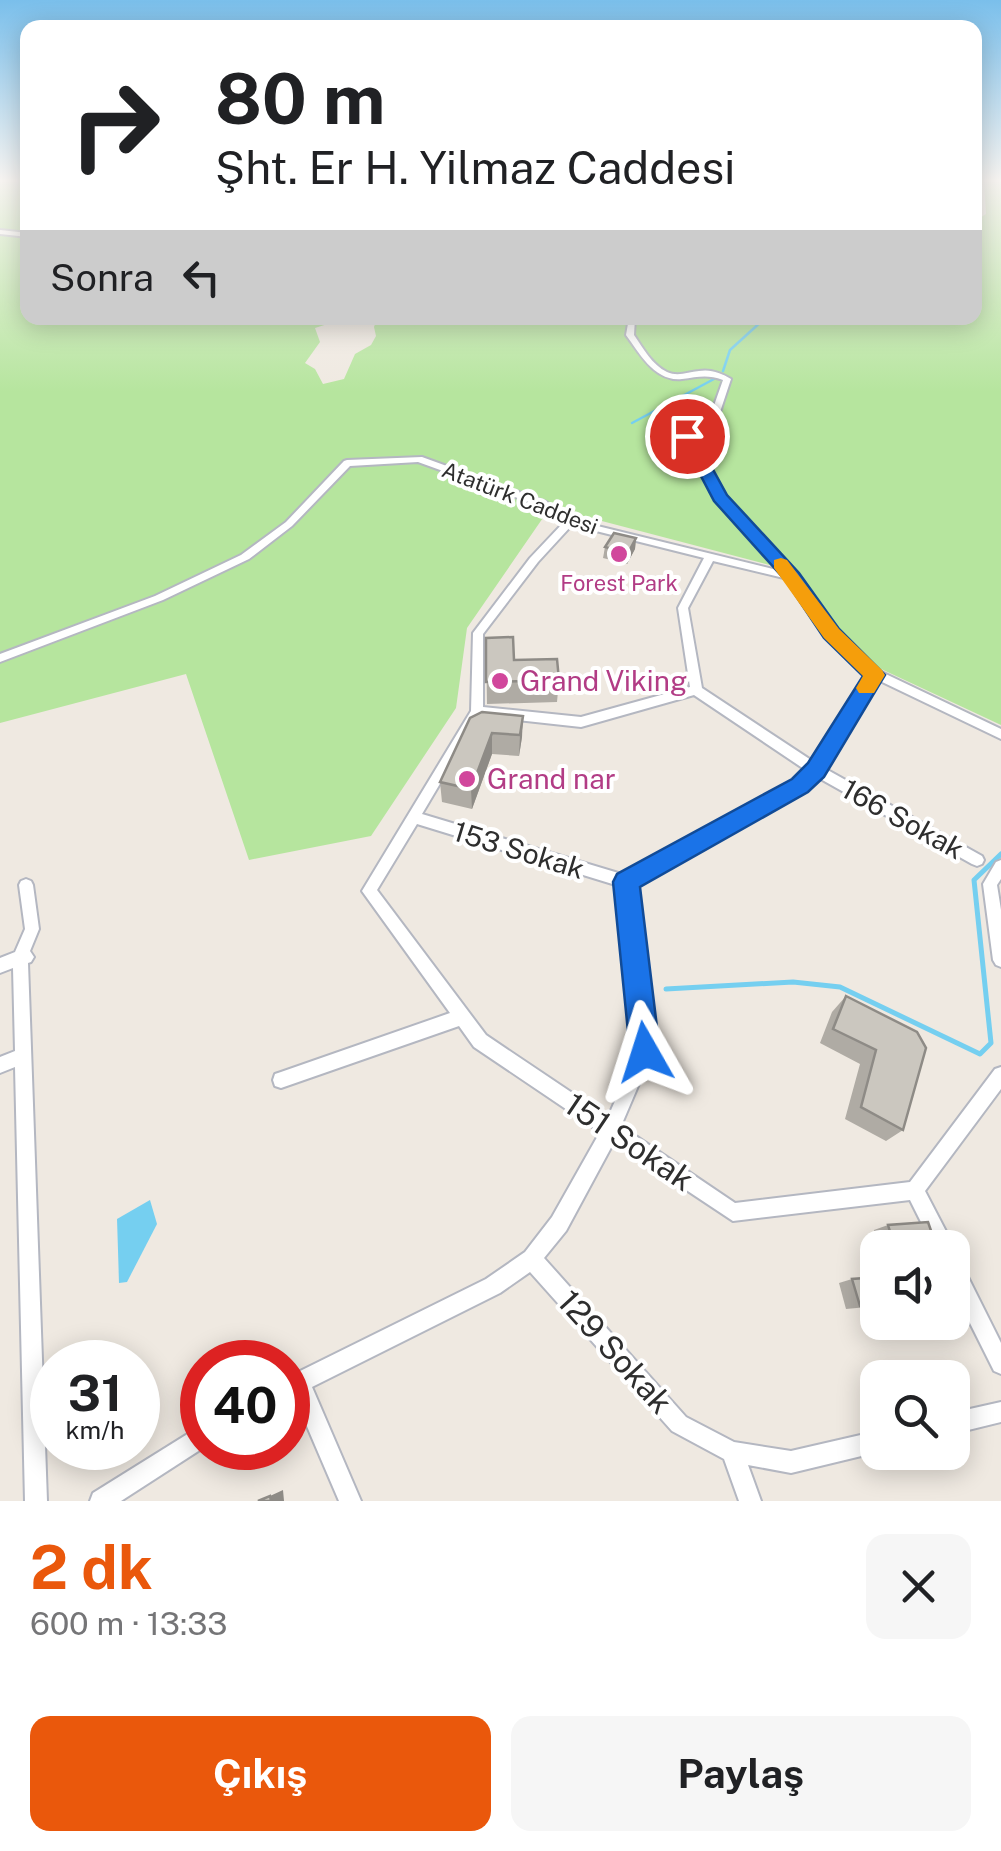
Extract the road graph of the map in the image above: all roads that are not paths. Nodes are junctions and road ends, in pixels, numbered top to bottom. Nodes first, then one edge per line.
1 (631, 325) edge
2 (570, 522) junction
3 (710, 558) junction
4 (792, 577) junction
5 (0, 658) edge
6 (875, 675) junction
7 (696, 690) junction
8 (477, 711) junction
9 (1001, 734) edge
10 (816, 770) junction
11 (413, 817) junction
12 (977, 860) dead end
13 (1001, 866) edge
14 (626, 882) junction
15 (26, 884) dead end
16 (24, 957) junction
17 (1001, 960) edge
18 (0, 966) edge
19 (462, 1017) junction
20 (23, 1056) junction
21 (0, 1066) edge
22 (1001, 1075) edge
23 (281, 1080) dead end
24 (611, 1130) junction
25 (915, 1190) junction
26 (935, 1230) edge
27 (532, 1259) junction
28 (970, 1302) edge
29 (1001, 1364) edge
30 (310, 1377) edge
31 (1001, 1412) edge
32 (310, 1420) edge
33 (970, 1420) edge
34 (860, 1446) edge
35 (180, 1450) edge
36 (732, 1452) junction
37 (36, 1501) edge
38 (102, 1501) edge
39 (350, 1501) edge
40 (750, 1501) edge

1 - 4 street
2 - 3 street, Atatürk Caddesi
2 - 5 street, Atatürk Caddesi
2 - 8 street
3 - 4 street, Atatürk Caddesi
3 - 7 street
4 - 6 street
6 - 9 street
6 - 10 street
7 - 8 street
7 - 10 street, 166 Sokak
8 - 11 street
10 - 12 street, 166 Sokak
10 - 14 street
11 - 14 street, 153 Sokak
11 - 19 street, 151 Sokak
13 - 17 street
14 - 24 street
15 - 16 street
16 - 18 street
16 - 20 street
19 - 23 street
19 - 24 street, 151 Sokak
20 - 21 street
20 - 37 street
22 - 25 street
24 - 25 street, 151 Sokak
24 - 27 street
25 - 26 street
27 - 30 street
27 - 36 street, 129 Sokak
28 - 29 street
31 - 33 street
32 - 39 street
34 - 36 street, 129 Sokak
35 - 38 street
36 - 40 street

